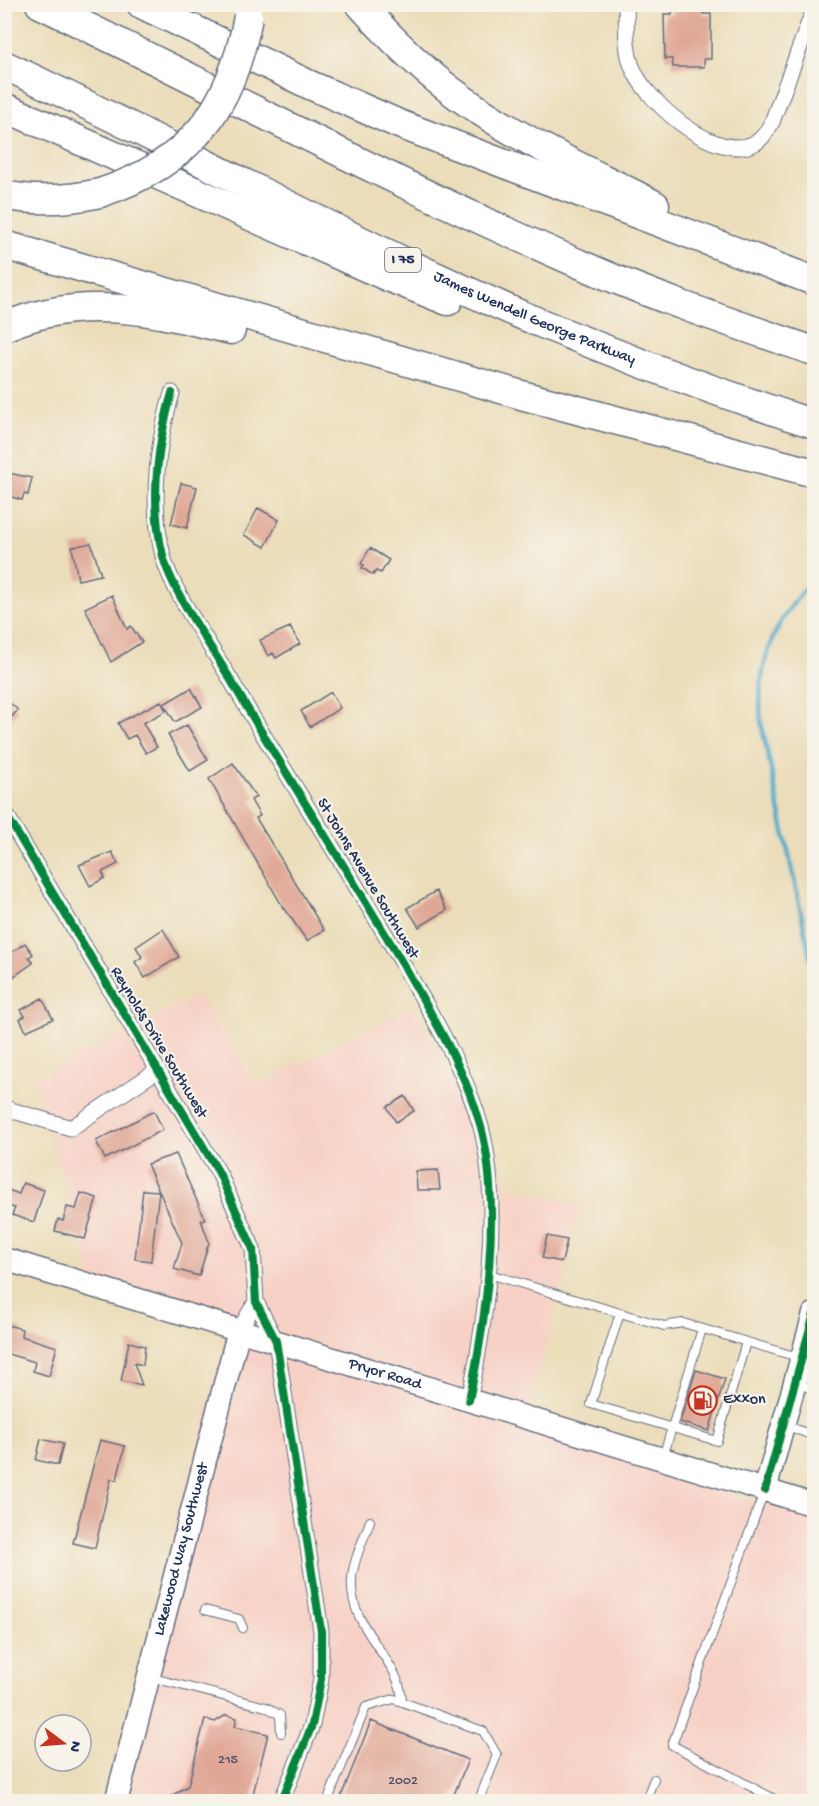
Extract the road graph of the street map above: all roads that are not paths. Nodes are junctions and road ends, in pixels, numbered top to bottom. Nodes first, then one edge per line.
1 (40, 4) edge
2 (141, 4) edge
3 (360, 4) edge
4 (626, 4) edge
5 (814, 9) edge
6 (248, 11) edge
7 (4, 64) edge
8 (4, 107) edge
9 (4, 195) edge
10 (4, 245) edge
11 (766, 262) junction
12 (814, 281) edge
13 (4, 327) edge
14 (814, 351) edge
15 (702, 386) junction
16 (172, 393) dead end
17 (525, 396) junction
18 (814, 424) edge
19 (814, 473) edge
20 (4, 811) edge
21 (158, 1070) junction
22 (4, 1107) edge
23 (4, 1259) edge
24 (486, 1273) junction
25 (256, 1302) junction
26 (620, 1313) junction
27 (814, 1314) edge
28 (702, 1329) junction
29 (239, 1330) junction
30 (276, 1341) junction
31 (746, 1342) junction
32 (802, 1359) junction
33 (805, 1386) edge
34 (468, 1400) junction
35 (784, 1425) junction
36 (671, 1429) junction
37 (814, 1437) edge
38 (662, 1458) junction
39 (765, 1490) junction
40 (814, 1504) edge
41 (370, 1521) dead end
42 (205, 1610) dead end
43 (243, 1628) dead end
44 (148, 1677) junction
45 (402, 1702) junction
46 (281, 1733) dead end
47 (654, 1779) dead end
48 (116, 1802) edge
49 (281, 1802) edge
50 (327, 1802) edge
51 (478, 1802) edge
52 (645, 1802) edge
53 (780, 1802) edge

1 - 14 highway
2 - 11 highway
3 - 11 highway
4 - 5 street
6 - 9 highway, bridge
7 - 15 highway, James Wendell George Parkway / I 75
8 - 15 highway
10 - 17 highway
11 - 12 highway
13 - 17 highway
15 - 18 highway, James Wendell George Parkway / I 75
16 - 24 street, St Johns Avenue Southwest
17 - 19 highway
20 - 21 street, Reynolds Drive Southwest
21 - 22 street
21 - 25 street, Reynolds Drive Southwest
23 - 29 street, Pryor Road
24 - 26 lane
24 - 34 street, St Johns Avenue Southwest
25 - 29 street, Lakewood Way Southwest
25 - 30 street
26 - 28 lane
26 - 36 lane
27 - 32 street
28 - 31 lane
28 - 36 lane
29 - 30 street, Pryor Road
29 - 44 street, Lakewood Way Southwest
30 - 34 street, Pryor Road
30 - 49 street
31 - 32 lane
31 - 36 lane
32 - 33 street
33 - 35 street
34 - 38 street, Pryor Road
35 - 37 lane
35 - 39 street
36 - 38 lane
38 - 39 street, Pryor Road
39 - 40 street, Pryor Road
39 - 53 lane
41 - 45 lane
42 - 43 lane
44 - 46 lane
44 - 48 street, Lakewood Way Southwest
45 - 50 lane
45 - 51 lane
47 - 52 lane

